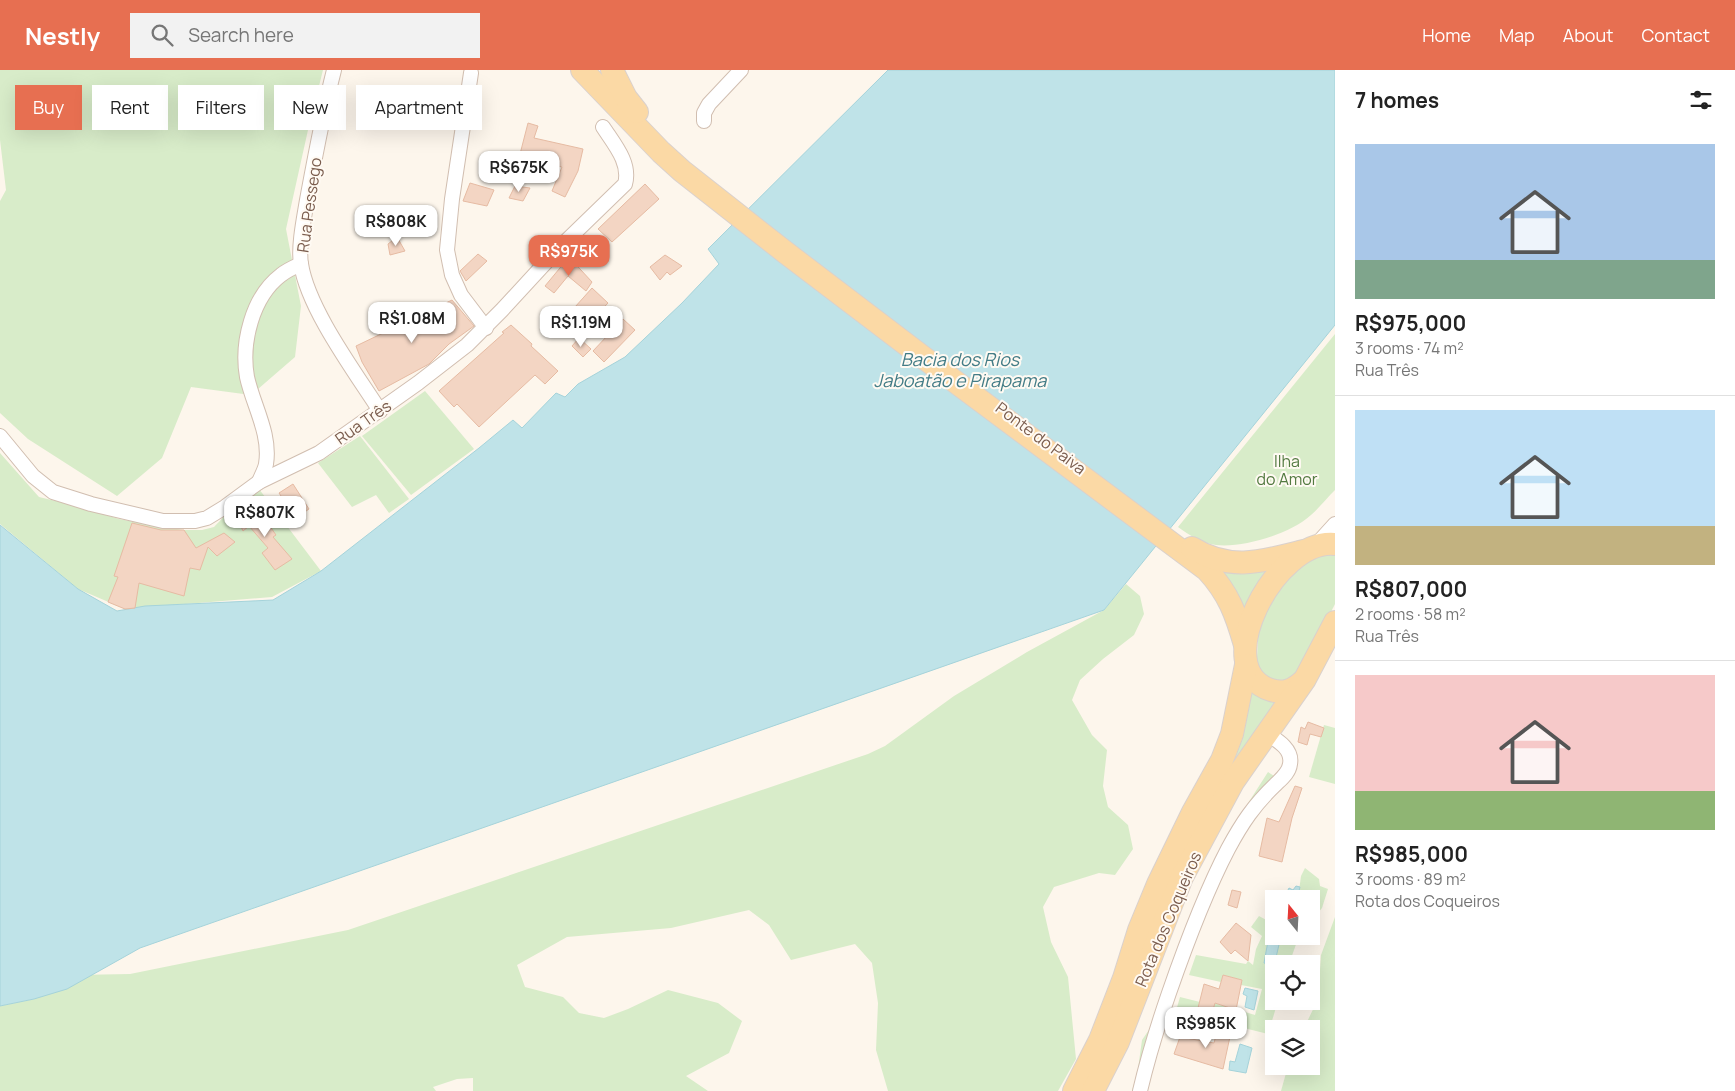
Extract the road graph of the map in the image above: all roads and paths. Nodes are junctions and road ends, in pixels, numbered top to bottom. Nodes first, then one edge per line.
1 (334, 70) edge
2 (582, 70) edge
3 (612, 70) edge
4 (740, 70) edge
5 (471, 73) dead end
6 (704, 121) dead end
7 (602, 127) dead end
8 (723, 199) junction
9 (301, 264) junction
10 (486, 328) junction
11 (380, 411) junction
12 (0, 436) edge
13 (259, 482) junction
14 (1335, 524) edge
15 (1318, 547) edge
16 (1191, 552) junction
17 (1335, 622) edge
18 (1245, 655) junction
19 (1305, 679) junction
20 (1266, 733) junction
21 (1074, 1091) edge
22 (1094, 1091) edge
23 (1140, 1091) edge

1 - 9 street, Rua Pessego
2 - 8 main road
3 - 8 main road
4 - 6 street
5 - 10 street
7 - 10 street, Rua Três
8 - 16 main road, Ponte do Paiva
9 - 11 street, Rua Pessego
9 - 13 street
10 - 11 street, Rua Três
11 - 13 street, Rua Três
12 - 13 street, Rua Três
14 - 15 street
15 - 16 main road
15 - 18 main road, Rota dos Coqueiros
16 - 18 main road, Rota dos Coqueiros
17 - 19 main road, Rota dos Coqueiros
18 - 19 main road, Rota dos Coqueiros
18 - 21 main road, Rota dos Coqueiros
19 - 20 main road, Rota dos Coqueiros
20 - 22 main road, Rota dos Coqueiros
20 - 23 street

